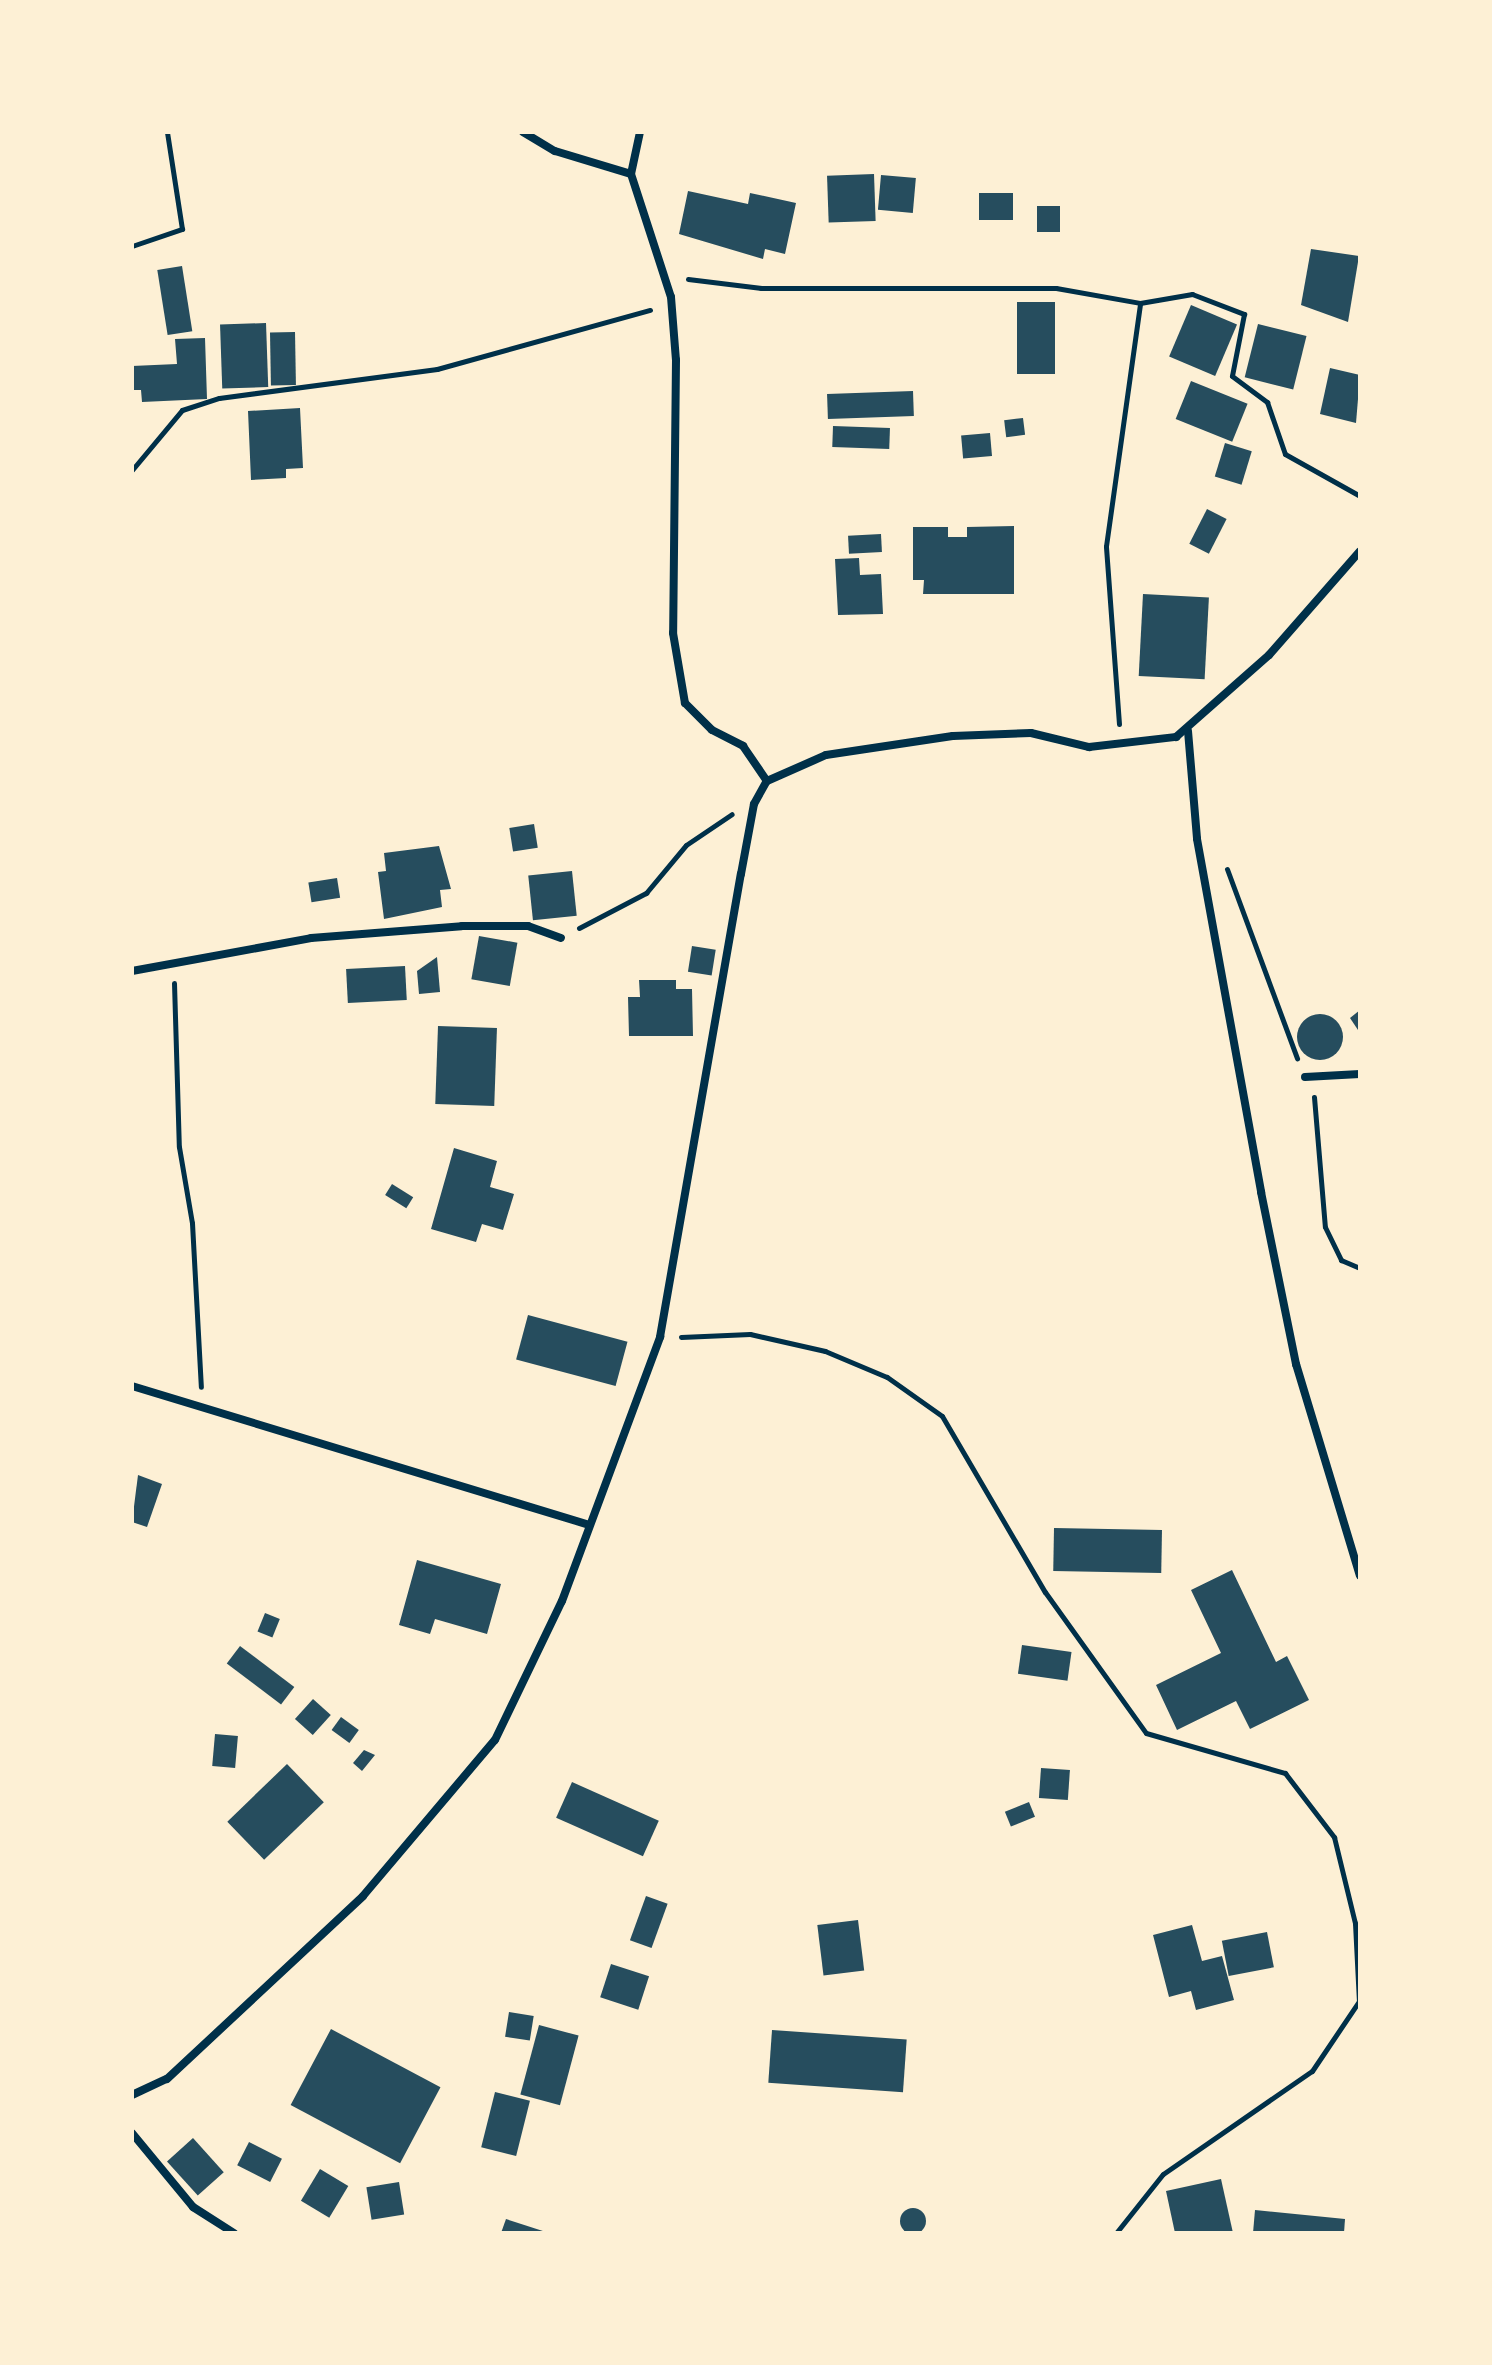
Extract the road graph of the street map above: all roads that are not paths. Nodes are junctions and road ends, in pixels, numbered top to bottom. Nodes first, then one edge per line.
1 (523, 132) edge
2 (640, 132) edge
3 (631, 174) junction
4 (1360, 551) edge
5 (1188, 731) junction
6 (767, 781) junction
7 (561, 938) road end
8 (132, 971) edge
9 (1360, 1074) edge
10 (1305, 1077) road end
11 (132, 1386) edge
12 (586, 1524) junction
13 (1360, 1576) edge
14 (132, 2095) edge
15 (132, 2133) edge
16 (234, 2233) edge

1 - 3 street
2 - 3 street
3 - 6 street
4 - 5 street
5 - 6 street
5 - 13 street
6 - 12 street
7 - 8 street
9 - 10 street
11 - 12 street
12 - 14 street
15 - 16 street

